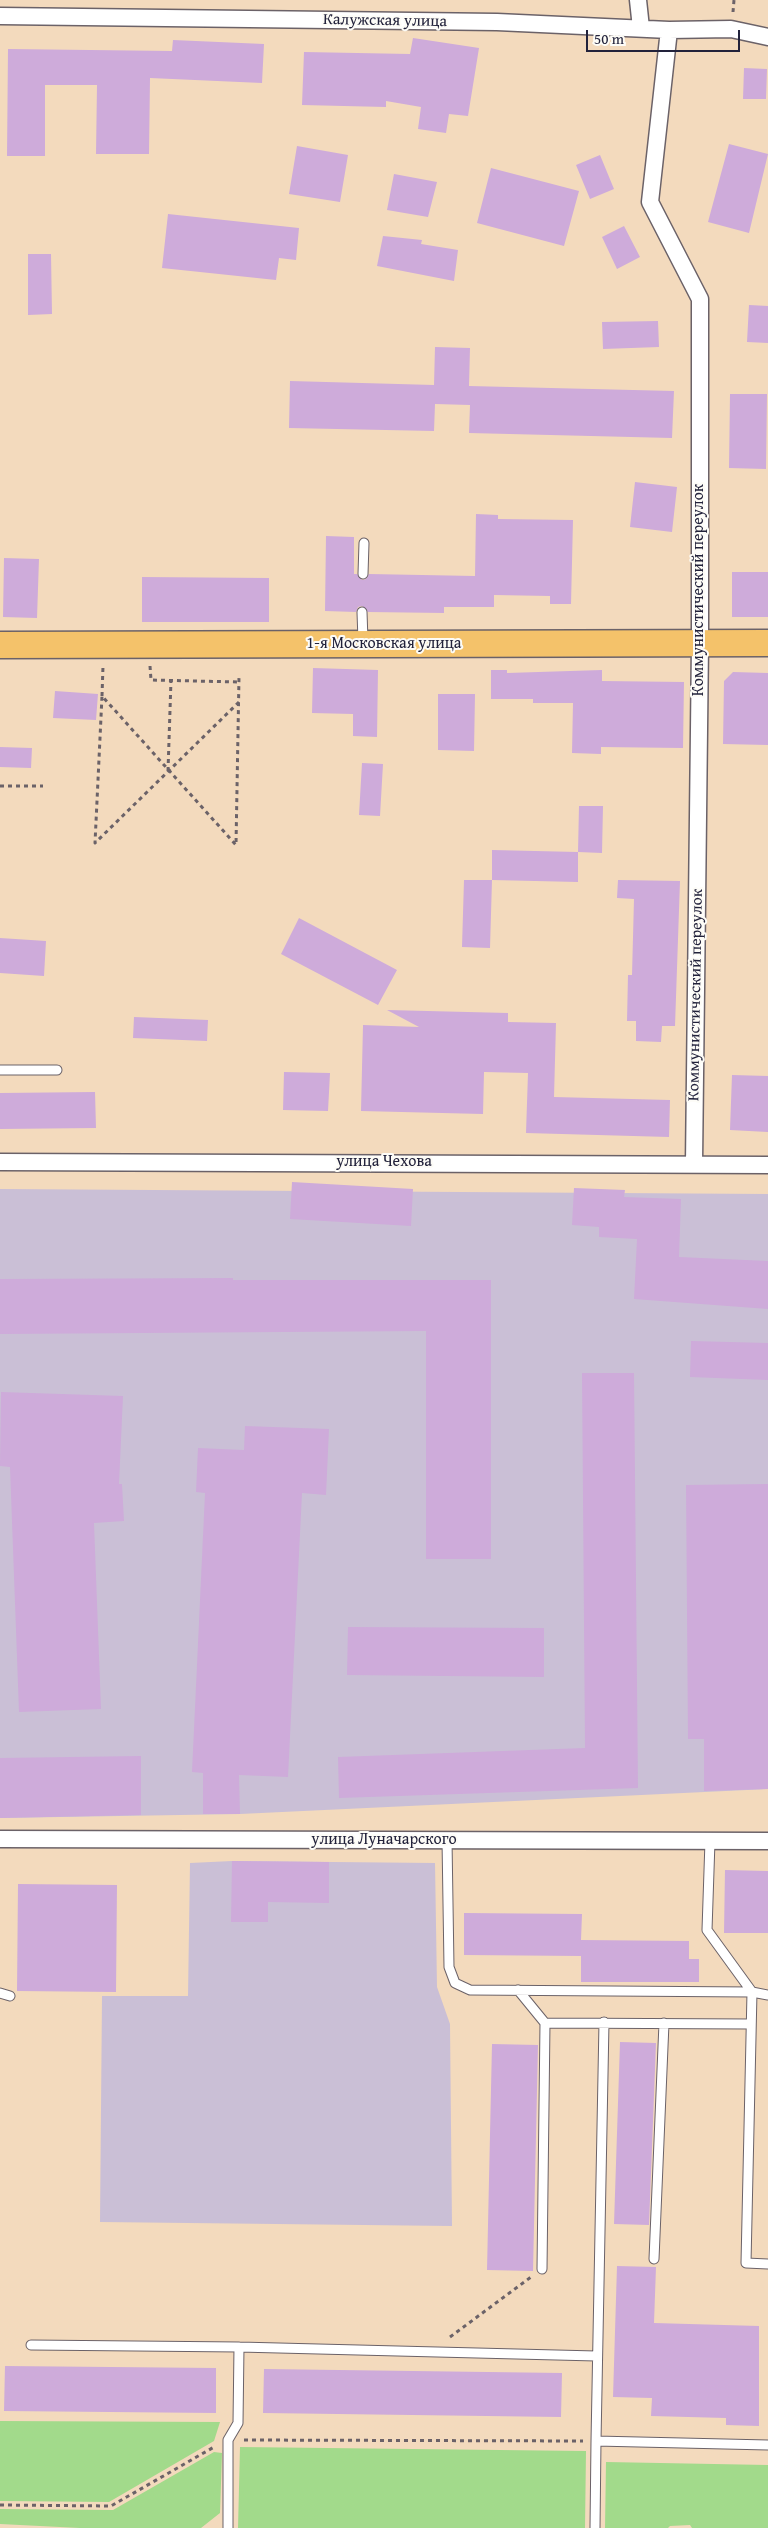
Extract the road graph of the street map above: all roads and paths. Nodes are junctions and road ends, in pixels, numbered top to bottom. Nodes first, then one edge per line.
1 (638, 0) edge
2 (0, 16) edge
3 (641, 28) junction
4 (669, 30) junction
5 (768, 37) edge
6 (364, 543) dead end
7 (362, 574) dead end
8 (362, 612) dead end
9 (700, 643) junction
10 (768, 643) edge
11 (363, 644) junction
12 (0, 645) edge
13 (141, 662) dead end
14 (171, 680) junction
15 (239, 702) junction
16 (168, 771) junction
17 (0, 786) edge
18 (43, 786) dead end
19 (0, 1070) edge
20 (57, 1070) dead end
21 (0, 1162) edge
22 (694, 1163) junction
23 (768, 1165) edge
24 (0, 1839) edge
25 (447, 1840) junction
26 (710, 1841) junction
27 (768, 1841) edge
28 (518, 1990) junction
29 (752, 1992) junction
30 (0, 1993) edge
31 (768, 1994) edge
32 (10, 1996) dead end
33 (604, 2022) junction
34 (544, 2023) junction
35 (664, 2023) junction
36 (751, 2024) junction
37 (654, 2259) dead end
38 (768, 2264) edge
39 (542, 2269) joint
40 (31, 2345) dead end
41 (239, 2347) junction
42 (433, 2352) junction
43 (596, 2356) junction
44 (228, 2440) junction
45 (596, 2441) junction
46 (768, 2445) edge
47 (0, 2505) edge
48 (228, 2528) edge
49 (595, 2528) edge

1 - 3 street
2 - 3 street, Калужская улица
3 - 4 street, Калужская улица
4 - 5 street, Калужская улица
4 - 9 street, Коммунистический переулок
6 - 7 lane
8 - 11 lane
9 - 10 main road, 1-я Московская улица
9 - 11 main road, 1-я Московская улица
9 - 22 street, Коммунистический переулок
11 - 12 main road, 1-я Московская улица
13 - 14 path
14 - 15 path
14 - 16 path
15 - 16 path
15 - 16 path
16 - 16 path
17 - 18 path
19 - 20 lane
21 - 22 street, улица Чехова
22 - 23 street, улица Чехова
24 - 25 street, улица Луначарского
25 - 26 street, улица Луначарского
25 - 28 lane
26 - 27 street, улица Луначарского
26 - 29 lane
28 - 29 lane
28 - 34 lane
29 - 31 lane
29 - 36 lane
30 - 32 lane
33 - 34 lane
33 - 35 lane
33 - 43 lane
34 - 39 lane
35 - 36 lane
35 - 37 lane
36 - 38 lane
39 - 42 path
40 - 41 lane
41 - 42 lane
41 - 44 lane
42 - 43 lane
43 - 45 lane
44 - 45 path
44 - 47 path
44 - 48 lane
45 - 46 lane
45 - 49 lane

